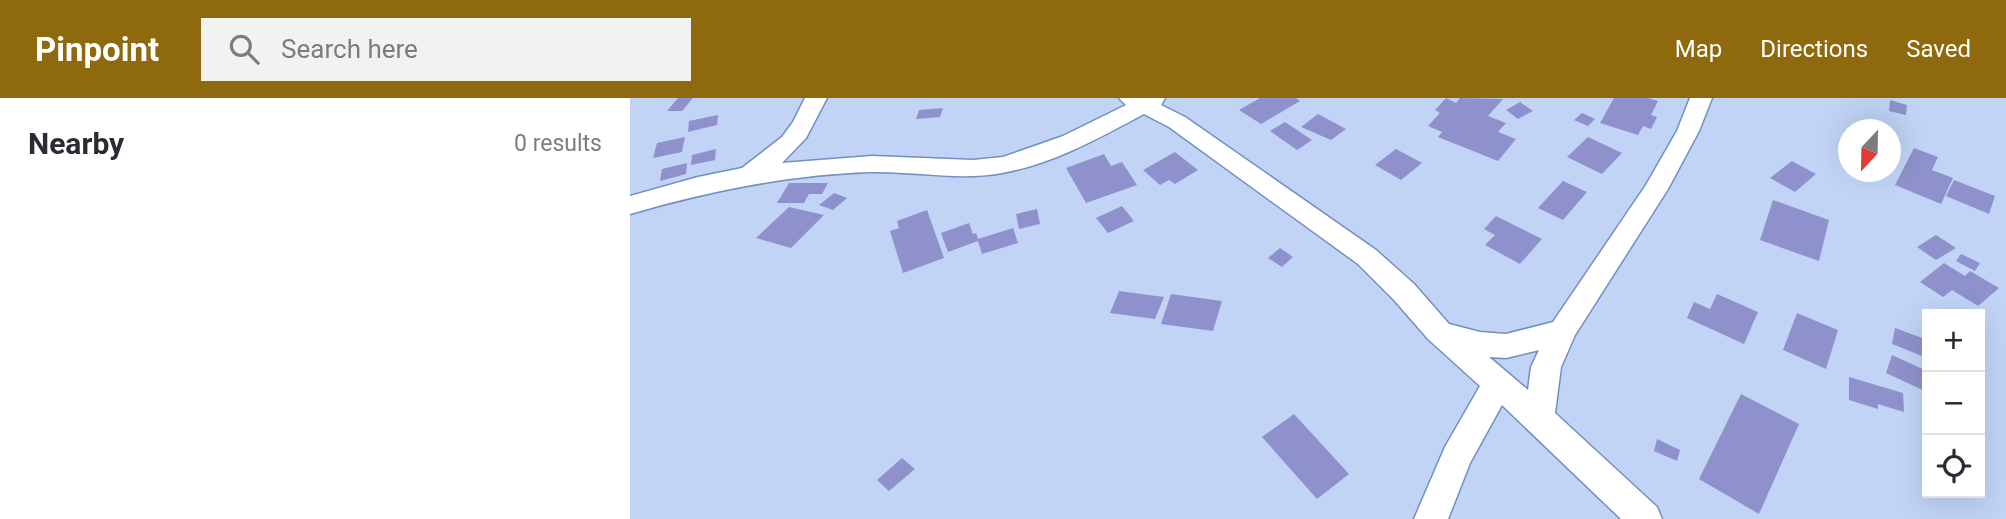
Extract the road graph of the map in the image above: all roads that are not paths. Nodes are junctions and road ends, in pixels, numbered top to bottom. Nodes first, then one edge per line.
1 (816, 98) edge
2 (1701, 98) edge
3 (1144, 100) edge
4 (750, 174) junction
5 (630, 205) edge
6 (1563, 330) junction
7 (1438, 331) junction
8 (1498, 383) junction
9 (1539, 418) junction
10 (1431, 519) edge
11 (1645, 519) edge

1 - 4 street
2 - 6 street
3 - 4 street
3 - 7 street
4 - 5 street
6 - 7 street
6 - 9 street
7 - 8 street
8 - 9 street
8 - 10 street
9 - 11 street

